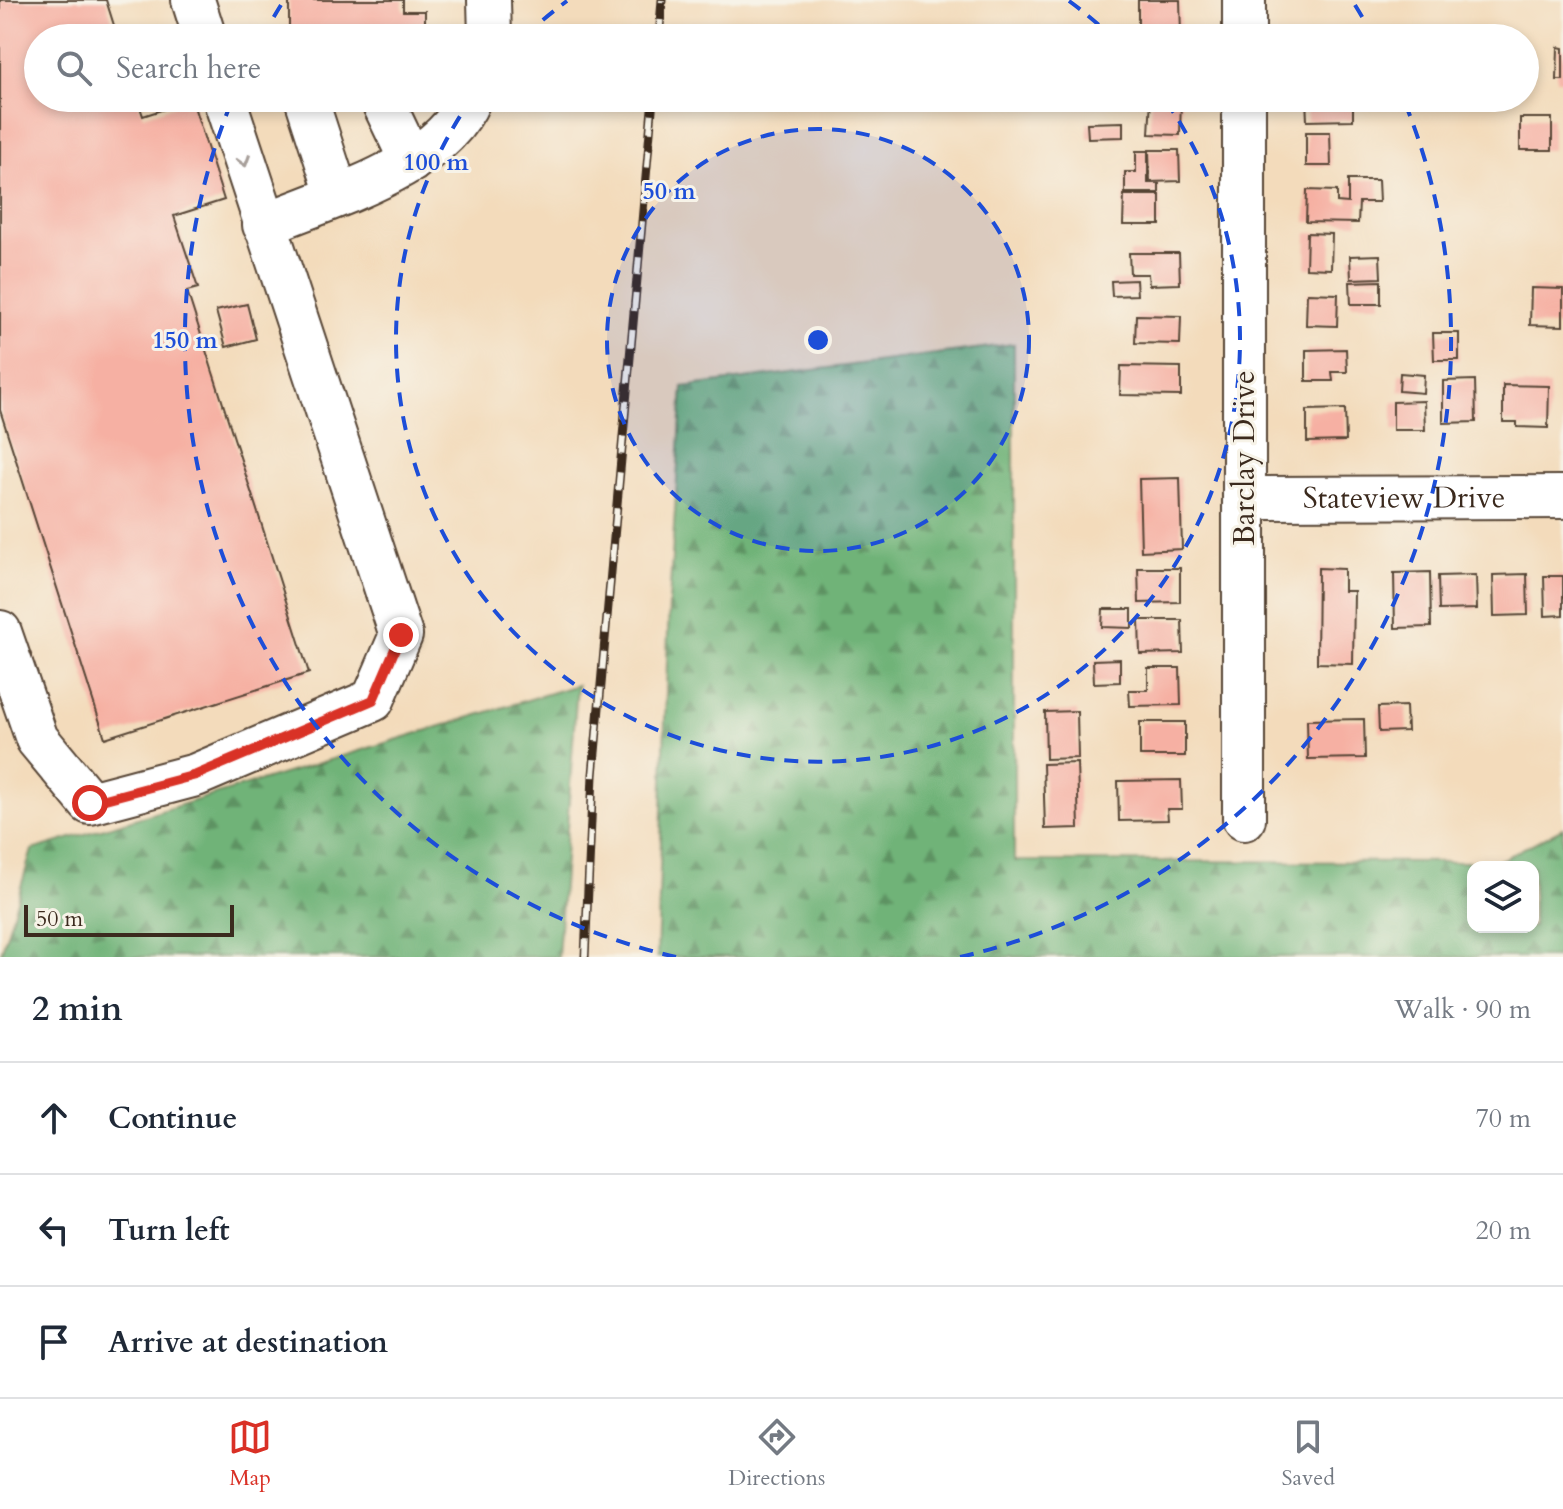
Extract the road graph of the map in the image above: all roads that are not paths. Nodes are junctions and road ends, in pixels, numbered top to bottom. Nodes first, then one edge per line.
1 (193, 0) edge
2 (489, 0) edge
3 (1244, 0) edge
4 (201, 24) edge
5 (490, 24) edge
6 (1244, 24) edge
7 (228, 112) edge
8 (311, 112) edge
9 (388, 112) edge
10 (464, 112) edge
11 (1244, 112) edge
12 (411, 161) junction
13 (337, 194) junction
14 (264, 225) junction
15 (1563, 497) edge
16 (1244, 498) junction
17 (0, 632) edge
18 (1244, 819) dead end

1 - 4 street
2 - 5 street
3 - 6 street
7 -> 14 street
8 - 13 street
9 - 12 street
10 - 12 street
11 - 16 street, Barclay Drive
12 - 13 street
13 - 14 street
14 - 17 street
15 - 16 street, Stateview Drive
16 - 18 street, Barclay Drive

